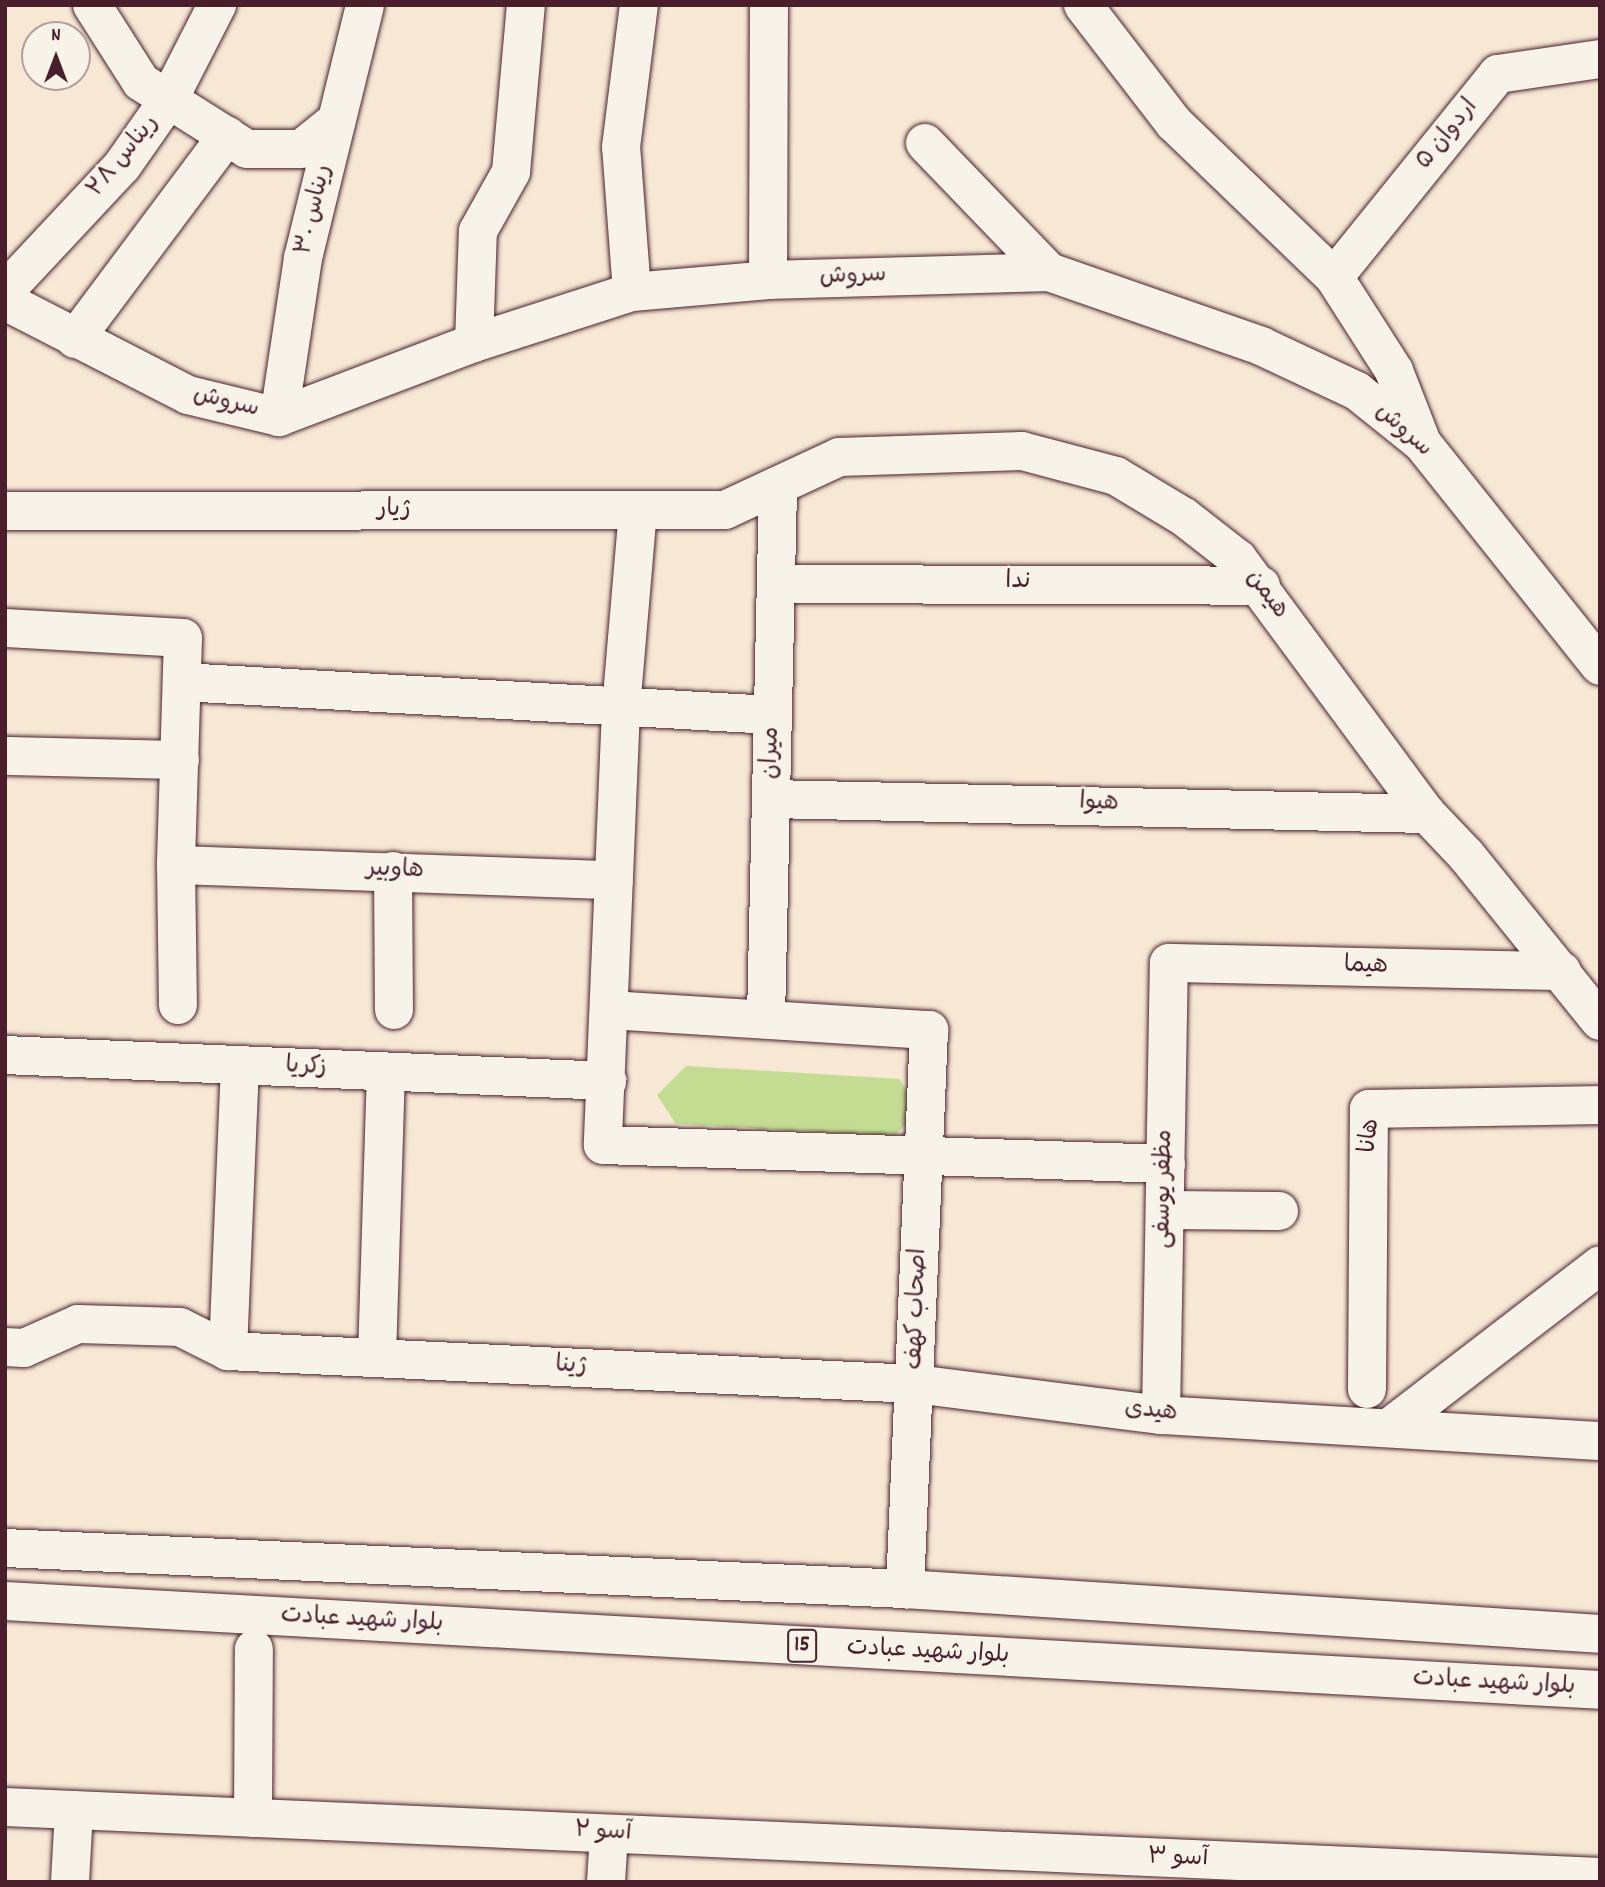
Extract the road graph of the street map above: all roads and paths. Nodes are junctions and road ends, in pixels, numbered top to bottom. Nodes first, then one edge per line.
1 (92, 5) edge
2 (218, 5) edge
3 (365, 5) edge
4 (526, 5) edge
5 (639, 5) edge
6 (769, 5) edge
7 (1083, 5) edge
8 (1600, 59) edge
9 (169, 99) junction
10 (337, 121) junction
11 (227, 136) junction
12 (925, 143) dead end
13 (1049, 272) junction
14 (1334, 276) junction
15 (768, 279) junction
16 (632, 292) junction
17 (11, 305) edge
18 (75, 339) junction
19 (474, 344) junction
20 (279, 417) junction
21 (1422, 443) junction
22 (778, 488) junction
23 (638, 510) junction
24 (5, 511) edge
25 (776, 584) junction
26 (1261, 586) junction
27 (5, 628) edge
28 (1600, 666) edge
29 (183, 682) junction
30 (621, 709) junction
31 (773, 715) junction
32 (5, 756) edge
33 (180, 760) junction
34 (771, 799) junction
35 (1427, 814) junction
36 (176, 865) junction
37 (393, 871) junction
38 (614, 880) junction
39 (1169, 963) joint
40 (1562, 971) junction
41 (178, 1005) dead end
42 (394, 1010) dead end
43 (609, 1010) junction
44 (766, 1018) junction
45 (1600, 1021) edge
46 (5, 1055) edge
47 (240, 1065) junction
48 (386, 1072) junction
49 (607, 1081) junction
50 (1600, 1105) edge
51 (924, 1157) junction
52 (1166, 1164) junction
53 (1165, 1210) junction
54 (1279, 1211) dead end
55 (1600, 1265) edge
56 (5, 1347) edge
57 (228, 1351) junction
58 (377, 1357) junction
59 (915, 1384) junction
60 (1367, 1389) dead end
61 (1161, 1415) junction
62 (1390, 1427) junction
63 (1600, 1441) edge
64 (5, 1548) edge
65 (905, 1589) junction
66 (5, 1601) edge
67 (1600, 1634) edge
68 (254, 1649) dead end
69 (1600, 1690) edge
70 (5, 1807) edge
71 (74, 1810) junction
72 (254, 1818) junction
73 (608, 1833) junction
74 (1132, 1869) edge
75 (1447, 1876) edge
76 (1600, 1877) edge
77 (70, 1882) edge
78 (606, 1882) edge

1 - 9 street
2 - 9 street, ریناس ۲۸
3 - 10 street, ریناس ۳۰
4 - 19 street
5 - 16 street
6 - 15 street
7 - 14 street
8 - 14 street, اردوان ۵
9 - 11 street
9 - 17 street, ریناس ۲۸
10 - 11 street
10 - 20 street, ریناس ۳۰
11 - 18 street
12 - 13 street
13 - 15 street, سروش
13 - 21 street, سروش
14 - 21 street
15 - 16 street, سروش
16 - 19 street, سروش
17 - 18 street, سروش
18 - 20 street, سروش
19 - 20 street, سروش
21 - 28 street, سروش
22 - 23 street, ژیار
22 - 25 street, میران
22 - 26 street, هیمن
23 - 24 street, ژیار
23 - 30 street
25 - 26 street, ندا
25 - 31 street, میران
26 - 35 street, هیمن
27 - 29 street
29 - 30 street
29 - 33 street
30 - 31 street
30 - 38 street
31 - 34 street, میران
32 - 33 street
33 - 36 street
34 - 35 street, هیوا
34 - 44 street, میران
35 - 40 street, هیمن
36 - 37 street, هاوبیر
36 - 41 street
37 - 38 street, هاوبیر
37 - 42 street
38 - 43 street
39 - 40 street, هیما
39 - 52 street, مظفر یوسفی
40 - 45 street, هیمن
43 - 44 street
43 - 49 street
44 - 51 street, اصحاب کهف
46 - 47 street, زکریا
47 - 48 street, زکریا
47 - 57 street
48 - 49 street, زکریا
48 - 58 street
49 - 51 street
50 - 60 street, هانا
51 - 52 street
51 - 59 street, اصحاب کهف
52 - 53 street, مظفر یوسفی
53 - 54 street
53 - 61 street, مظفر یوسفی
55 - 62 street
56 - 57 street
57 - 58 street, ژینا
58 - 59 street, ژینا
59 - 61 street, هیدی
59 - 65 street, اصحاب کهف
61 - 62 street, هیدی
62 - 63 street, هیدی
64 - 65 street
65 - 67 street
66 - 69 street, بلوار شهید عبادت / 15
68 - 72 street
70 - 71 street, آسو ۲
71 - 72 street, آسو ۲
71 - 77 street
72 - 73 street, آسو ۲
73 - 74 street, آسو ۲
73 - 78 street
74 - 75 street, آسو ۳
75 - 76 street, آسو ۳

